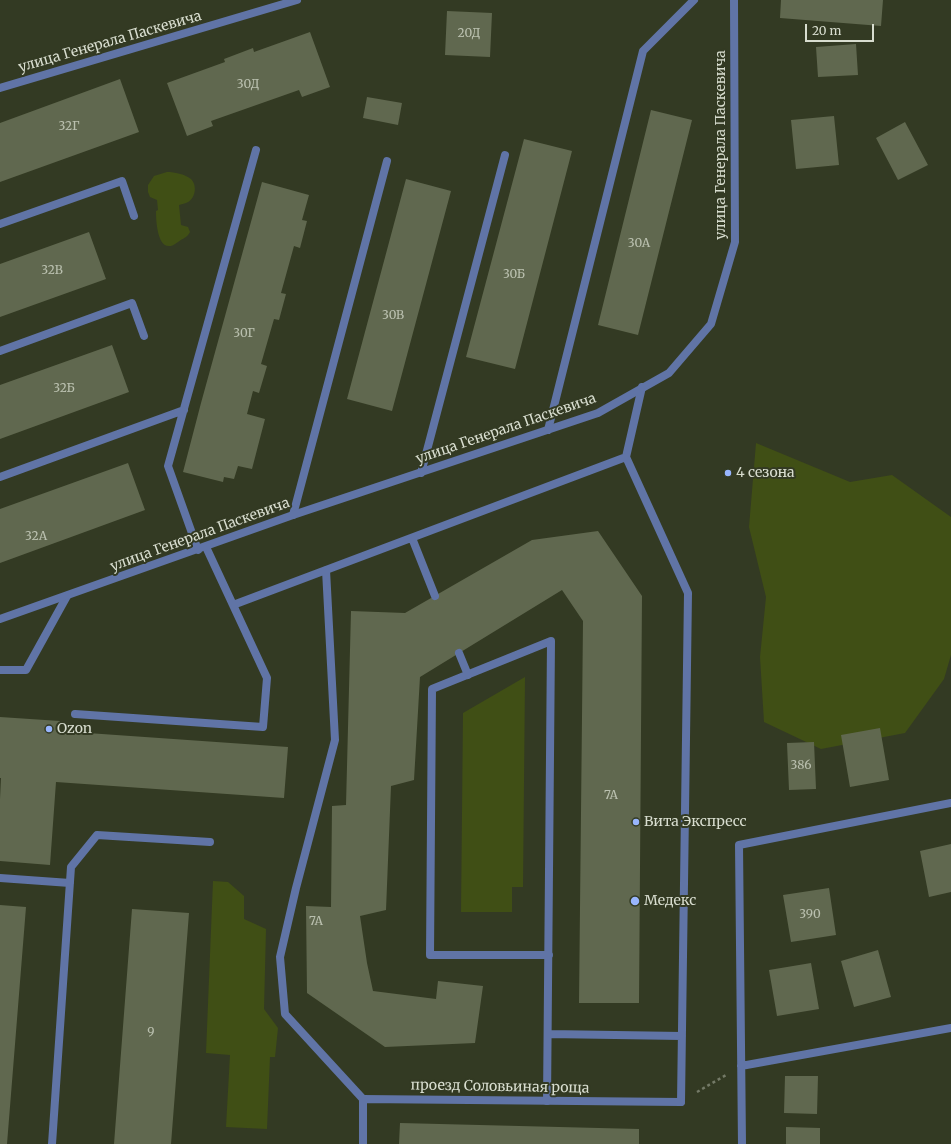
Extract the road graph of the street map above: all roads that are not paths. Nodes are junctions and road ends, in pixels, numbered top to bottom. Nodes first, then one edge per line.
1 (297, 0) edge
2 (694, 0) edge
3 (734, 0) edge
4 (0, 88) edge
5 (256, 150) dead end
6 (505, 155) dead end
7 (387, 161) dead end
8 (134, 216) dead end
9 (0, 224) edge
10 (144, 336) dead end
11 (0, 350) edge
12 (642, 388) junction
13 (184, 410) junction
14 (548, 430) junction
15 (626, 457) junction
16 (421, 473) junction
17 (0, 477) edge
18 (293, 515) junction
19 (412, 538) junction
20 (202, 548) junction
21 (326, 570) junction
22 (67, 596) junction
23 (435, 596) dead end
24 (233, 605) junction
25 (0, 619) edge
26 (459, 653) dead end
27 (0, 670) edge
28 (468, 675) junction
29 (76, 714) dead end
30 (951, 803) edge
31 (210, 842) dead end
32 (0, 878) edge
33 (70, 883) junction
34 (549, 956) junction
35 (951, 1028) edge
36 (548, 1034) junction
37 (682, 1036) junction
38 (741, 1066) junction
39 (363, 1099) junction
40 (548, 1101) junction
41 (52, 1144) edge
42 (363, 1144) edge
43 (742, 1144) edge

1 - 4 street, улица Генерала Паскевича
2 - 14 street
3 - 12 street, улица Генерала Паскевича
5 - 13 street
6 - 16 street
7 - 18 street
8 - 9 street
10 - 11 street
12 - 14 street, улица Генерала Паскевича
12 - 15 street
13 - 17 street
13 - 20 street
14 - 16 street, улица Генерала Паскевича
15 - 19 street
15 - 37 street
16 - 18 street, улица Генерала Паскевича
18 - 20 street, улица Генерала Паскевича
19 - 21 street
19 - 23 street
20 - 22 street, улица Генерала Паскевича
20 - 24 street
21 - 24 street
21 - 39 street
22 - 25 street, улица Генерала Паскевича
22 - 27 street
24 - 29 street
26 - 28 street
28 - 34 street
28 - 34 street
30 - 38 street
31 - 33 street
32 - 33 street
33 - 41 street
34 - 36 street
35 - 38 street
36 - 37 street
36 - 40 street
37 - 40 street, проезд Соловьиная роща
38 - 43 street
39 - 40 street, проезд Соловьиная роща
39 - 42 street

